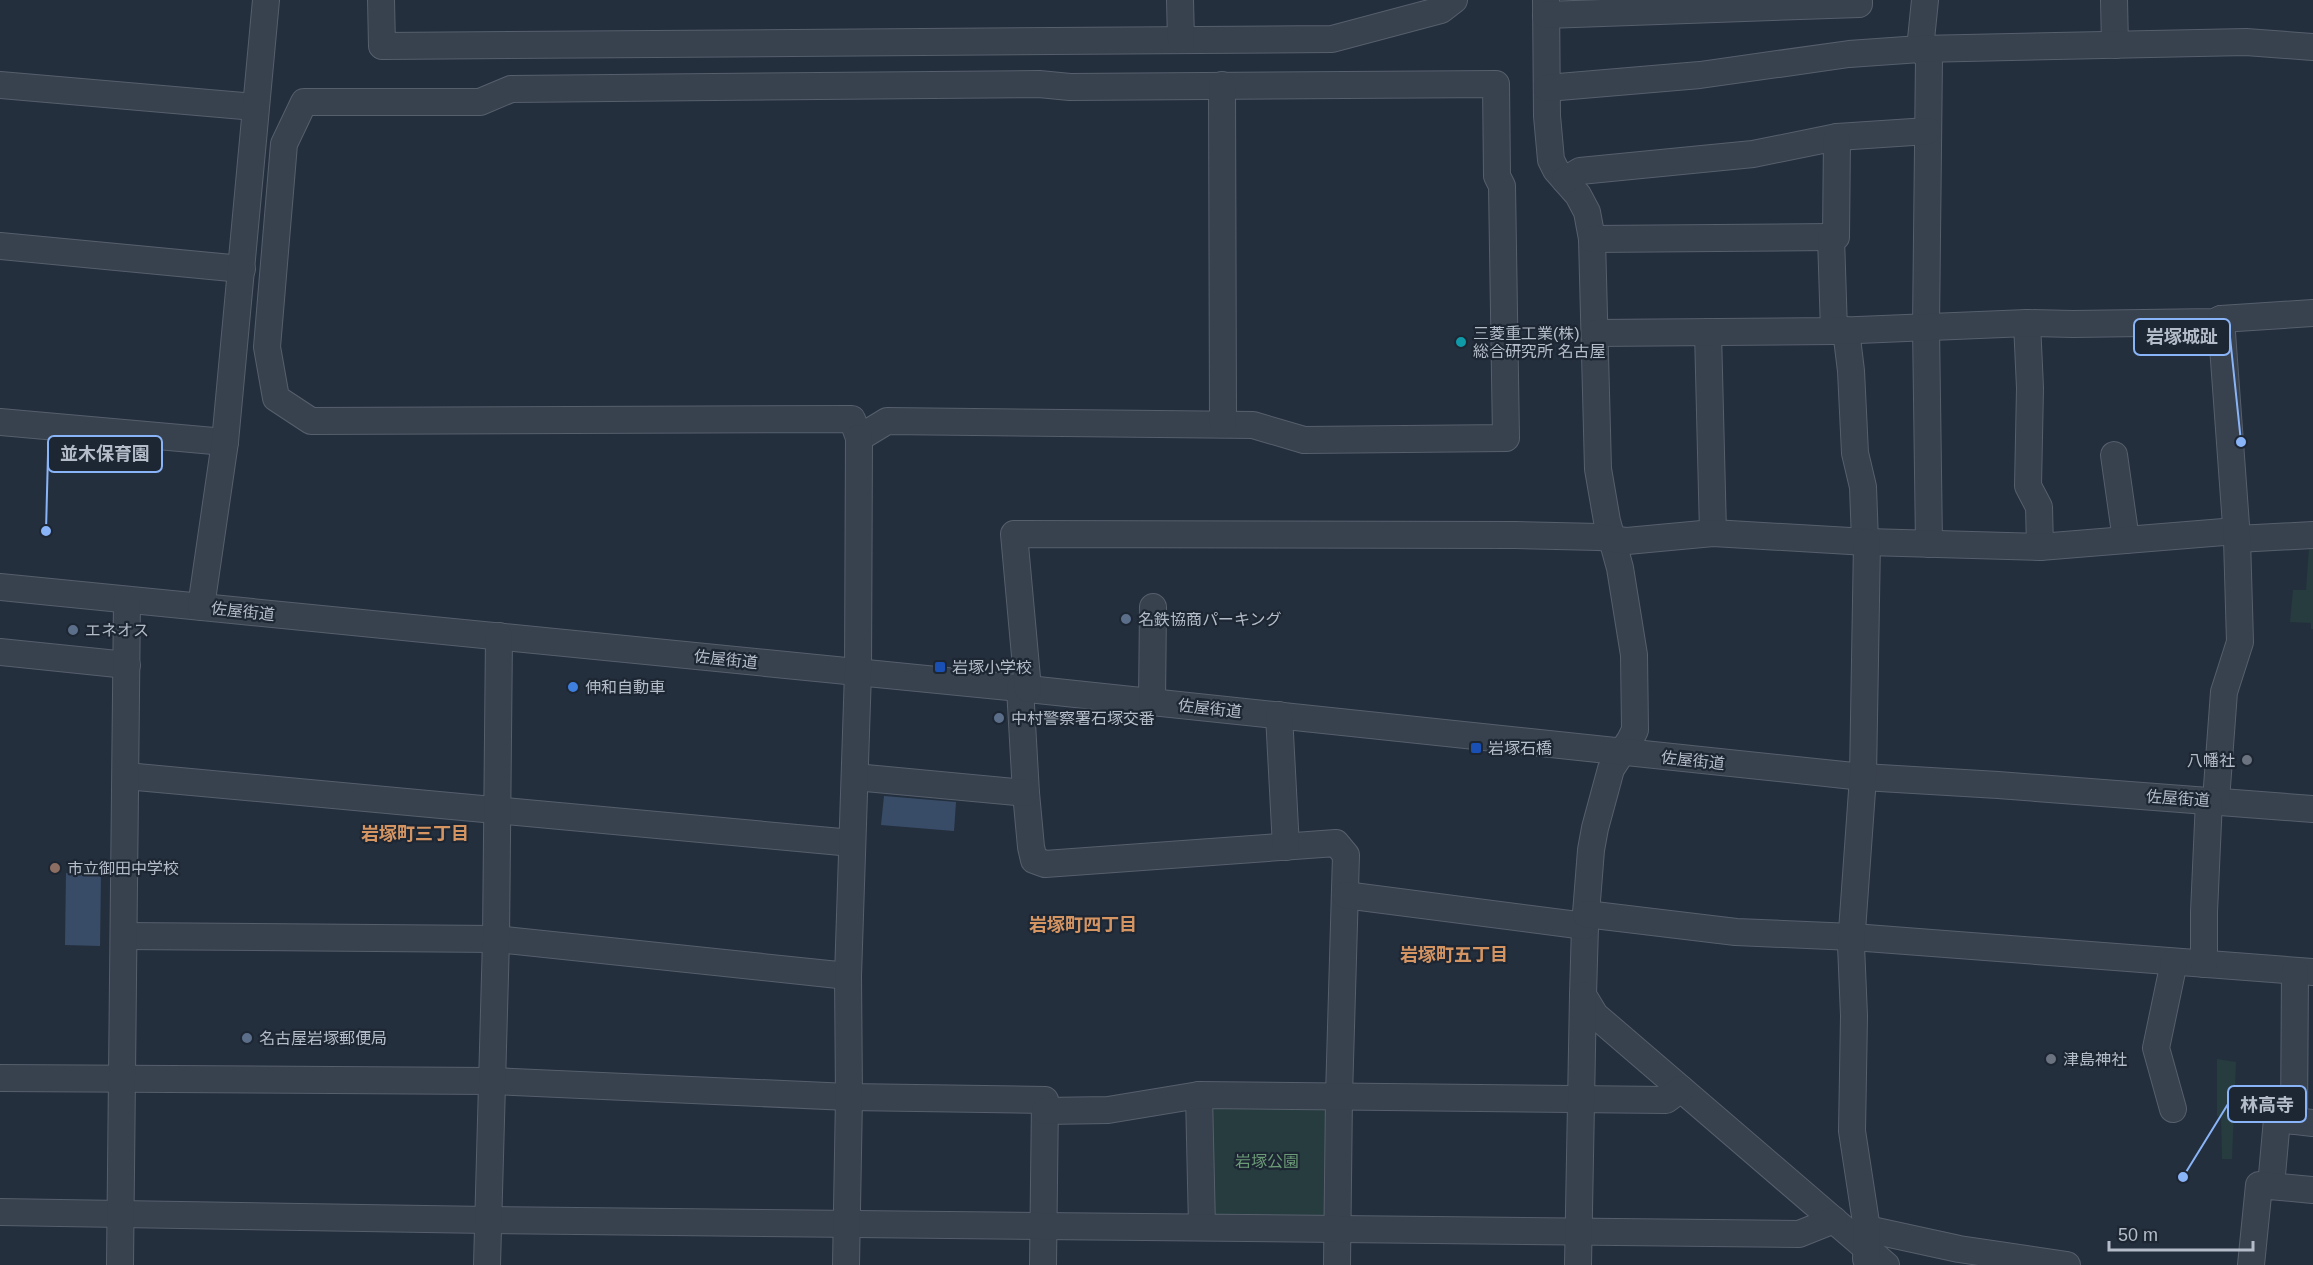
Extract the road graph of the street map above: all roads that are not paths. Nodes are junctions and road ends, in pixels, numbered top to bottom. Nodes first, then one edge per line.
1 (266, 0) edge
2 (381, 0) edge
3 (1180, 0) edge
4 (1454, 0) edge
5 (1859, 0) edge
6 (1925, 0) edge
7 (2114, 0) edge
8 (1608, 6) edge
9 (1546, 7) edge
10 (1181, 40) junction
11 (2115, 45) junction
12 (2313, 47) edge
13 (1920, 49) junction
14 (0, 85) edge
15 (1222, 85) junction
16 (1547, 88) junction
17 (255, 107) junction
18 (1928, 131) junction
19 (1837, 137) junction
20 (1565, 180) junction
21 (1831, 237) junction
22 (1592, 239) junction
23 (0, 246) edge
24 (242, 269) junction
25 (2313, 313) edge
26 (2221, 319) junction
27 (2027, 323) junction
28 (1926, 327) junction
29 (1840, 330) junction
30 (1708, 332) junction
31 (1595, 333) junction
32 (0, 422) edge
33 (1223, 424) junction
34 (859, 438) junction
35 (225, 442) junction
36 (2114, 455) dead end
37 (1713, 533) junction
38 (2236, 535) junction
39 (2313, 536) edge
40 (2126, 540) junction
41 (1613, 541) junction
42 (1866, 541) junction
43 (1929, 544) junction
44 (2040, 547) junction
45 (0, 587) edge
46 (127, 600) junction
47 (201, 607) junction
48 (1153, 607) dead end
49 (499, 636) junction
50 (0, 652) edge
51 (127, 665) junction
52 (858, 672) junction
53 (1024, 688) junction
54 (1152, 702) junction
55 (1279, 715) junction
56 (1622, 752) junction
57 (126, 776) junction
58 (855, 777) junction
59 (1863, 777) junction
60 (1026, 793) junction
61 (2213, 800) junction
62 (2313, 809) edge
63 (496, 810) junction
64 (852, 843) junction
65 (1286, 847) junction
66 (1345, 895) junction
67 (1586, 920) junction
68 (124, 936) junction
69 (1853, 937) junction
70 (496, 939) junction
71 (2174, 962) junction
72 (2204, 964) junction
73 (2304, 972) edge
74 (848, 976) junction
75 (1583, 995) junction
76 (0, 1078) edge
77 (123, 1078) junction
78 (491, 1081) junction
79 (1680, 1089) junction
80 (1199, 1095) junction
81 (1339, 1096) junction
82 (849, 1097) junction
83 (1581, 1099) junction
84 (2173, 1109) dead end
85 (1045, 1111) junction
86 (2304, 1122) edge
87 (2271, 1186) junction
88 (2313, 1190) edge
89 (0, 1212) edge
90 (121, 1214) junction
91 (488, 1220) junction
92 (1834, 1220) junction
93 (847, 1223) junction
94 (1044, 1225) junction
95 (1202, 1227) junction
96 (1338, 1230) junction
97 (1579, 1232) junction
98 (1866, 1247) edge
99 (120, 1265) edge
100 (487, 1265) edge
101 (846, 1265) edge
102 (1043, 1265) edge
103 (1337, 1265) edge
104 (1578, 1265) edge
105 (1886, 1265) edge
106 (2067, 1265) edge
107 (2251, 1265) edge

1 - 17 street
2 - 10 street
3 - 10 street
4 - 10 street
5 - 8 street
6 - 13 street
7 - 11 street
8 - 9 street
9 - 16 street
11 - 12 street
11 - 13 street
13 - 16 street
13 - 18 street
14 - 17 street
15 - 33 street
15 - 33 street
15 - 34 street
16 - 20 street
17 - 24 street
18 - 19 street
18 - 28 street
19 - 20 street
19 - 21 street
20 - 22 street
21 - 22 street
21 - 29 street
22 - 31 street
23 - 24 street
24 - 35 street
25 - 26 street
26 - 27 street
26 - 38 street
27 - 28 street
27 - 44 street
28 - 29 street
28 - 43 street
29 - 30 street
29 - 42 street
30 - 31 street
30 - 37 street
31 - 41 street
32 - 35 street
33 - 34 street
34 - 52 street
35 - 47 street
36 - 40 street
37 - 41 street
37 - 42 street
38 - 39 street
38 - 40 street
38 - 61 street
40 - 44 street
41 - 53 street
41 - 56 street
42 - 43 street
42 - 59 street
43 - 44 street
45 - 46 street, 佐屋街道
46 - 47 street, 佐屋街道
46 - 51 street
47 - 49 street, 佐屋街道
48 - 54 street
49 - 52 street, 佐屋街道
49 - 63 street
50 - 51 street
51 - 57 street
52 - 53 street, 佐屋街道
52 - 58 street
53 - 54 street, 佐屋街道
53 - 60 street
54 - 55 street, 佐屋街道
55 - 56 street, 佐屋街道
55 - 65 street
56 - 59 street, 佐屋街道
56 - 67 street
57 - 63 street
57 - 68 street
58 - 60 street
58 - 64 street
59 - 61 street, 佐屋街道
59 - 69 street
60 - 65 street
61 - 62 street, 佐屋街道
61 - 72 street
63 - 64 street
63 - 70 street
64 - 74 street
65 - 66 street
66 - 67 street
66 - 81 street
67 - 69 street
67 - 75 street
68 - 70 street
68 - 77 street
69 - 71 street
69 - 98 street
70 - 74 street
70 - 78 street
71 - 72 street
71 - 84 street
72 - 73 street
73 - 86 street
74 - 82 street
75 - 79 street
75 - 83 street
76 - 77 street
77 - 78 street
77 - 90 street
78 - 82 street
78 - 91 street
79 - 83 street
79 - 92 street
80 - 81 street
80 - 85 street
80 - 95 street
81 - 83 street
81 - 96 street
82 - 85 street
82 - 93 street
83 - 97 street
85 - 94 street
86 - 87 street
87 - 88 street
87 - 107 street
89 - 90 street
90 - 91 street
90 - 99 street
91 - 93 street
91 - 100 street
92 - 97 street
92 - 98 street
93 - 94 street
93 - 101 street
94 - 95 street
94 - 102 street
95 - 96 street
96 - 97 street
96 - 103 street
97 - 104 street
98 - 105 street
98 - 106 street

